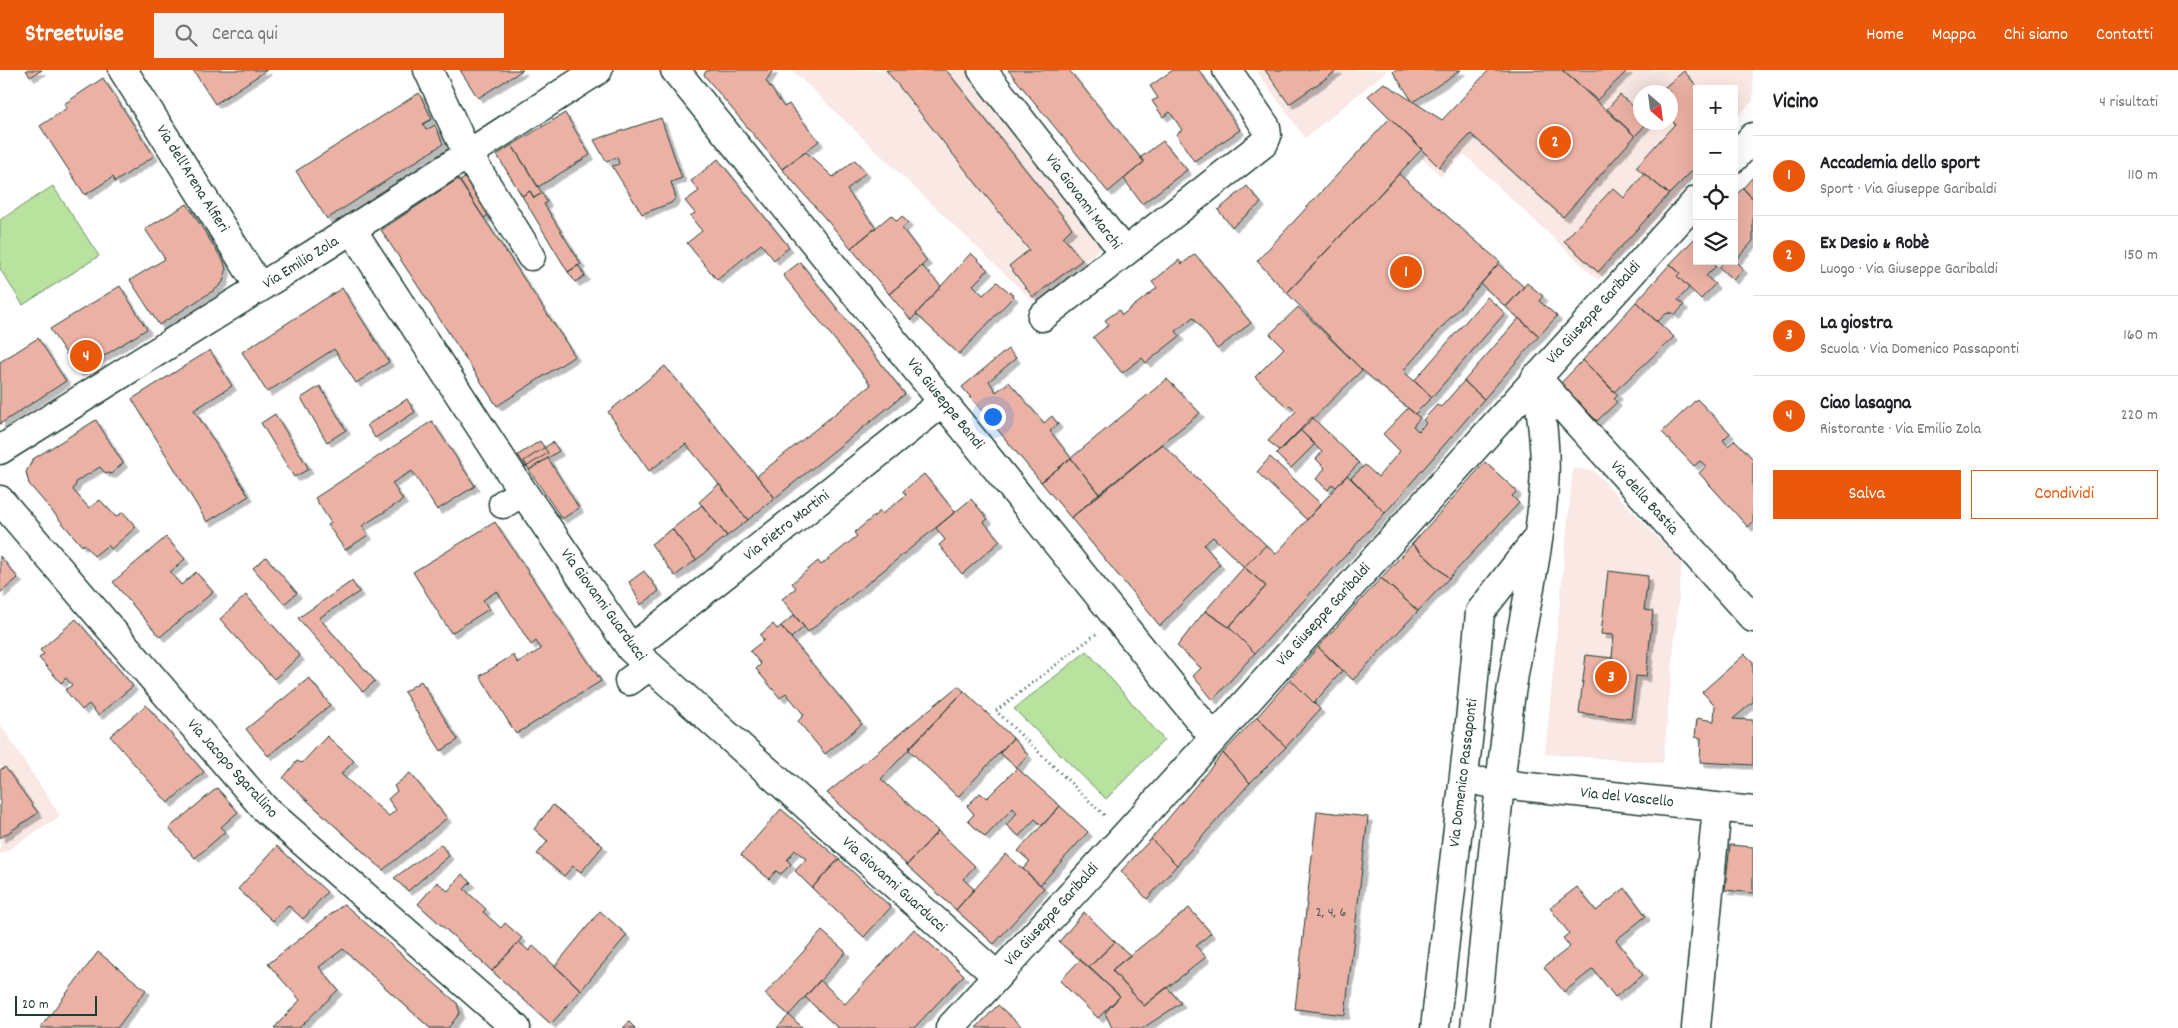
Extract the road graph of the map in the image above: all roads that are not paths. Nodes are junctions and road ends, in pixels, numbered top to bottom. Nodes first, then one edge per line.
1 (123, 70) edge
2 (428, 70) edge
3 (598, 70) edge
4 (675, 70) edge
5 (982, 70) edge
6 (1227, 70) edge
7 (1753, 137) edge
8 (468, 153) junction
9 (1738, 154) edge
10 (1693, 204) edge
11 (352, 230) junction
12 (1124, 252) junction
13 (531, 256) dead end
14 (260, 288) junction
15 (1042, 317) dead end
16 (1536, 377) junction
17 (943, 402) junction
18 (0, 450) edge
19 (0, 500) edge
20 (1538, 538) junction
21 (1753, 618) edge
22 (636, 666) junction
23 (1214, 738) junction
24 (1463, 780) junction
25 (1501, 784) junction
26 (1717, 808) junction
27 (1753, 810) edge
28 (997, 976) junction
29 (499, 1023) edge
30 (950, 1028) edge
31 (1435, 1028) edge
32 (1475, 1028) edge
33 (1696, 1028) edge

1 - 14 street, Via dell'Arena Alfieri
2 - 8 street
3 - 8 street, Via Emilio Zola
4 - 17 street, Via Giuseppe Bandi
5 - 12 street, Via Giovanni Marchi
6 - 12 street
7 - 9 street
8 - 11 street, Via Emilio Zola
8 - 13 street
10 - 16 street, Via Giuseppe Garibaldi
11 - 14 street, Via Emilio Zola
11 - 22 street, Via Giovanni Guarducci
12 - 15 street, Via Giovanni Marchi
14 - 18 street, Via Emilio Zola
16 - 20 street
16 - 21 street, Via della Bastia
16 - 23 street, Via Giuseppe Garibaldi
17 - 22 street, Via Pietro Martini
17 - 23 street, Via Giuseppe Bandi
19 - 29 street, Via Jacopo Sgarallino
20 - 24 street, Via Domenico Passaponti
20 - 25 street
22 - 28 street, Via Giovanni Guarducci
23 - 28 street, Via Giuseppe Garibaldi
24 - 25 street, Via del Vascello
24 - 31 street, Via Domenico Passaponti
25 - 26 street, Via del Vascello
25 - 32 street
26 - 27 street, Via del Vascello
26 - 33 street
28 - 30 street, Via Giuseppe Garibaldi

